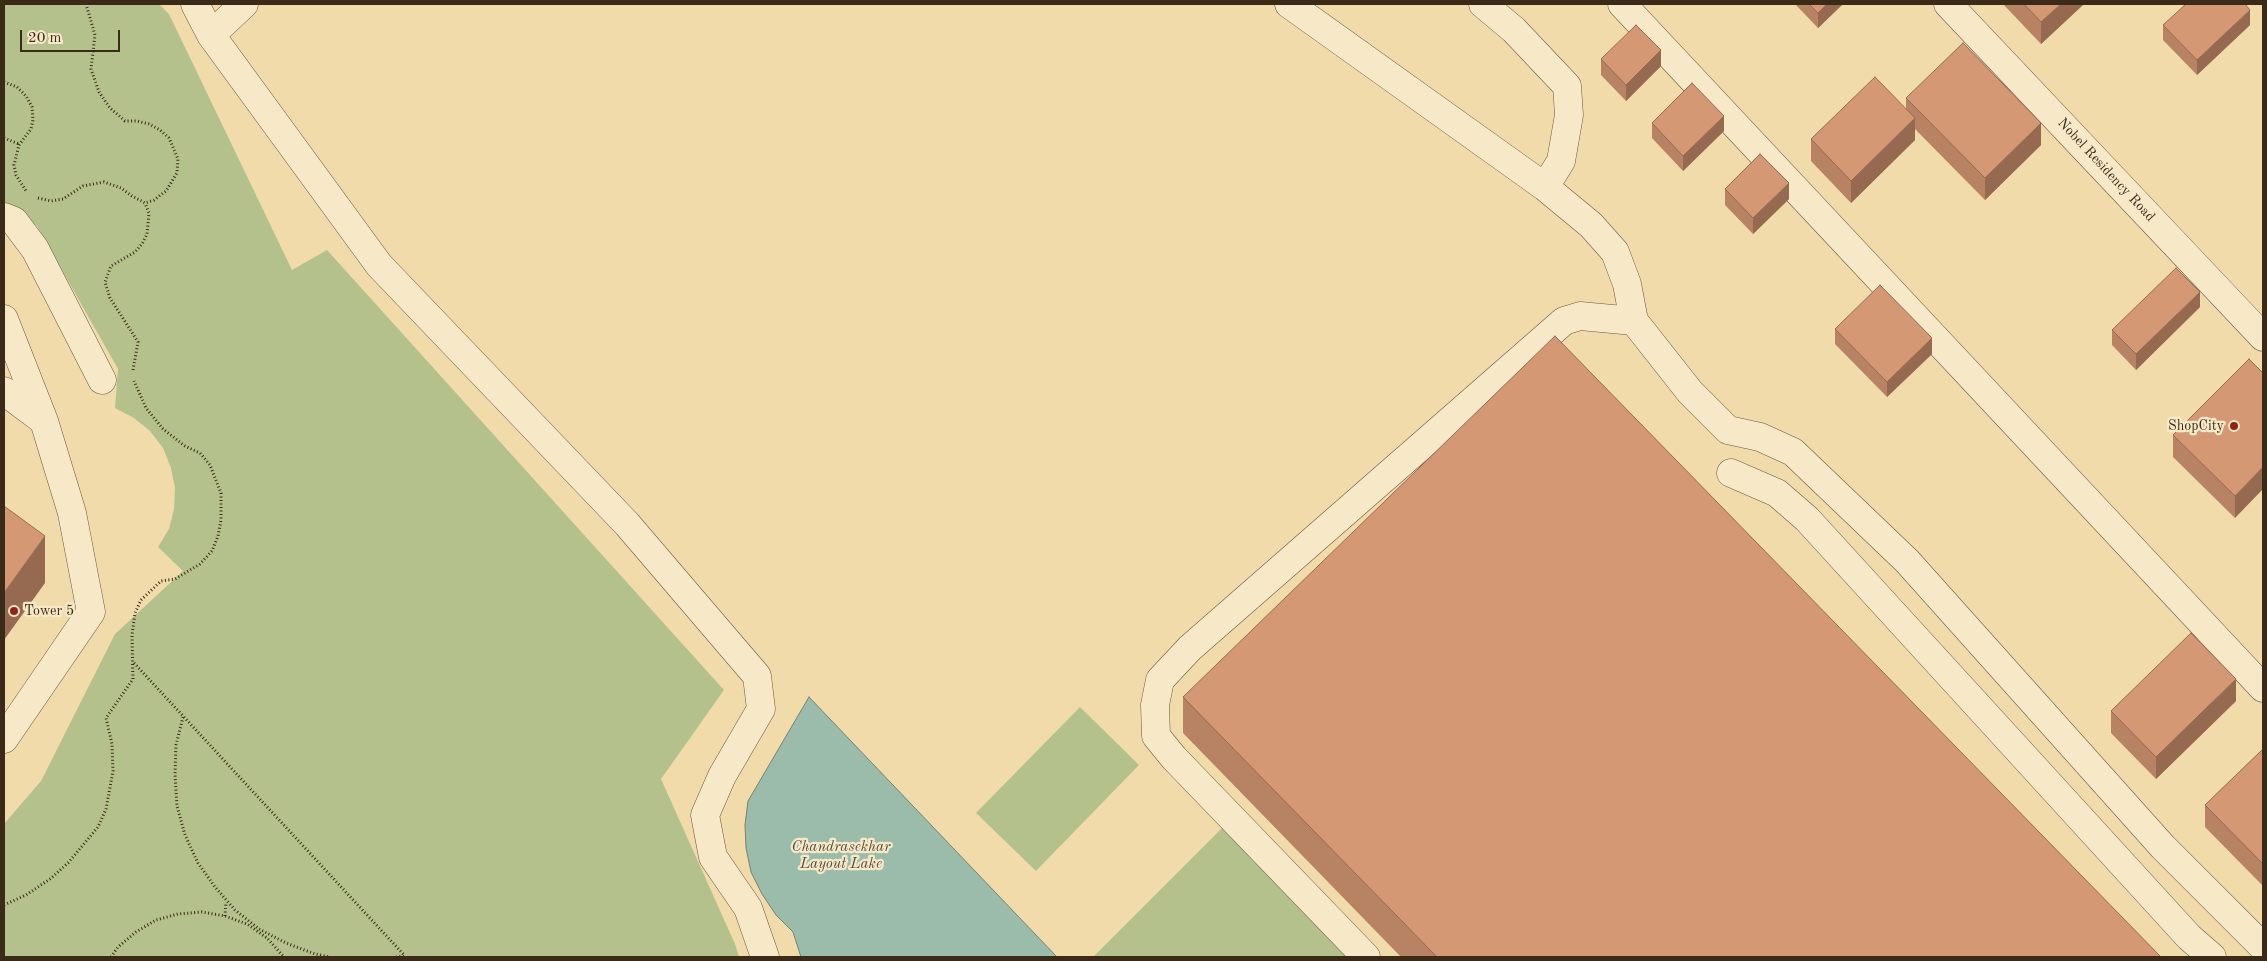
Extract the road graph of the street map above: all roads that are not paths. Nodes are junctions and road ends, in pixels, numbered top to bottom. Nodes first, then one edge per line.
1 (196, 4) edge
2 (244, 4) edge
3 (1289, 4) edge
4 (1484, 4) edge
5 (1622, 4) edge
6 (1948, 4) edge
7 (211, 35) junction
8 (1545, 187) junction
9 (4, 217) edge
10 (4, 319) edge
11 (1634, 321) junction
12 (2263, 337) edge
13 (102, 380) dead end
14 (4, 391) edge
15 (44, 421) junction
16 (1731, 473) dead end
17 (2263, 688) edge
18 (4, 739) edge
19 (2263, 947) edge
20 (765, 957) edge
21 (1366, 957) edge
22 (2212, 957) edge

1 - 7 street
2 - 7 street
3 - 8 street
4 - 8 street
5 - 17 street
6 - 12 street, Nobel Residency Road
7 - 20 street
8 - 11 street
9 - 13 street
10 - 15 street
11 - 19 street
11 - 21 street
14 - 15 street
15 - 18 street
16 - 22 street

